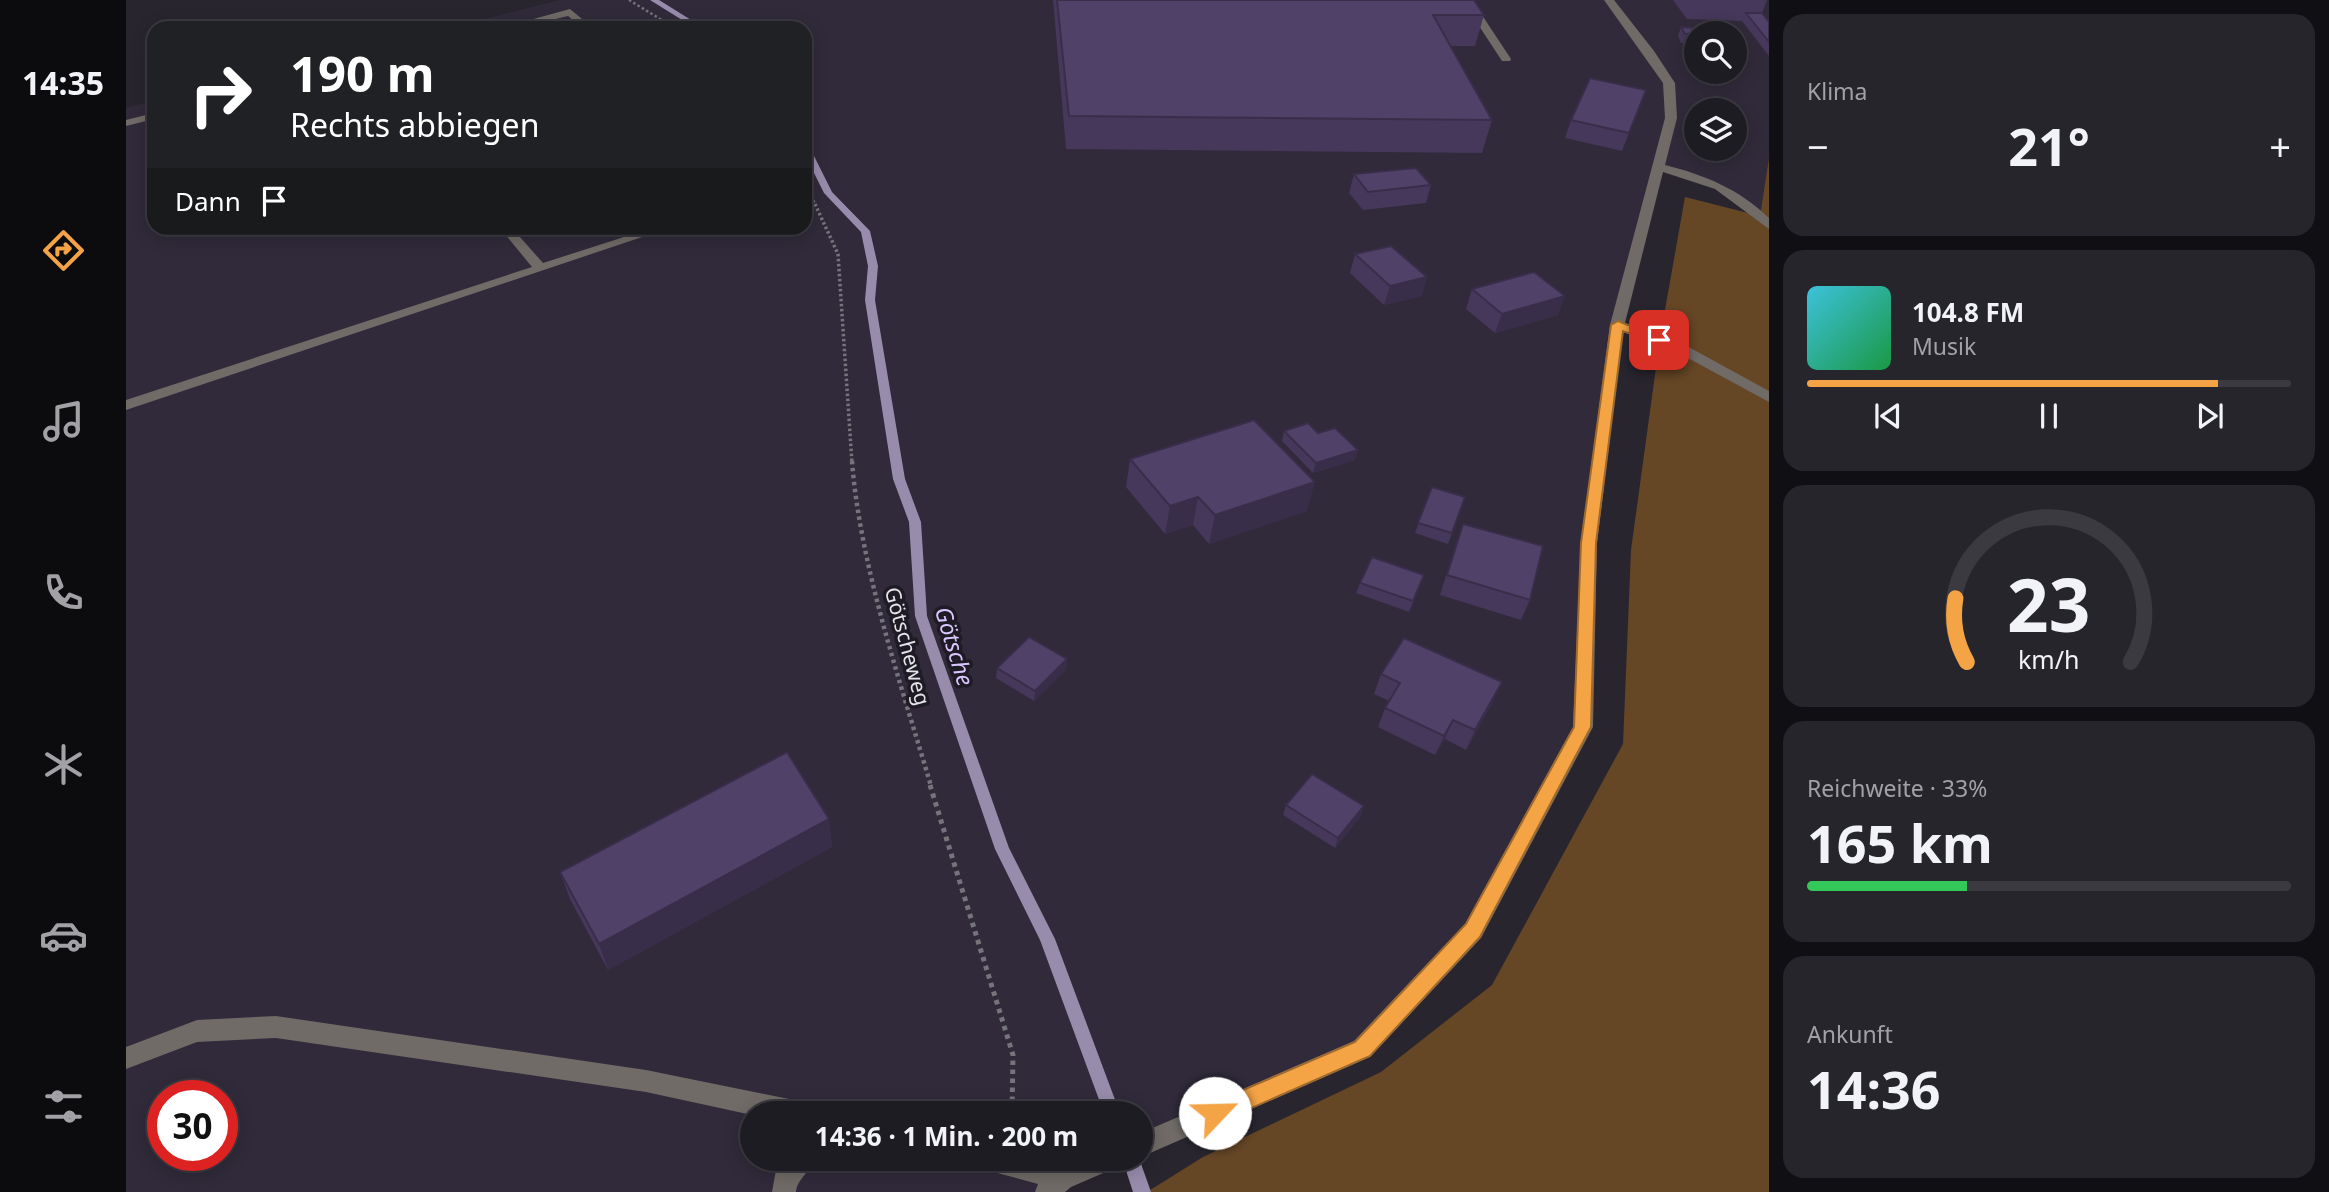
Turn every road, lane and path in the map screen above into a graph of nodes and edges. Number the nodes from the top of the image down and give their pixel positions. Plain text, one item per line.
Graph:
1 (629, 0) edge
2 (1467, 0) edge
3 (1609, 0) edge
4 (534, 21) edge
5 (580, 21) edge
6 (664, 21) edge
7 (1506, 59) dead end
8 (147, 118) edge
9 (126, 123) edge
10 (1659, 167) junction
11 (812, 197) edge
12 (1769, 225) edge
13 (512, 235) edge
14 (641, 235) edge
15 (540, 268) junction
16 (1618, 325) junction
17 (1769, 397) edge
18 (126, 405) edge
19 (126, 1058) edge
20 (740, 1101) edge
21 (1012, 1101) edge
22 (1153, 1140) edge
23 (792, 1171) edge
24 (1019, 1171) edge
25 (1082, 1171) edge
26 (1055, 1185) edge
27 (784, 1192) edge

1 - 6 path
2 - 7 street
3 - 10 street
4 - 5 street
8 - 9 street
10 - 12 street
10 - 16 street
11 - 21 path, Götscheweg
13 - 15 street
14 - 15 street
15 - 18 street
16 - 17 street
16 - 22 street
19 - 20 street
23 - 27 street
24 - 26 street
25 - 26 street

